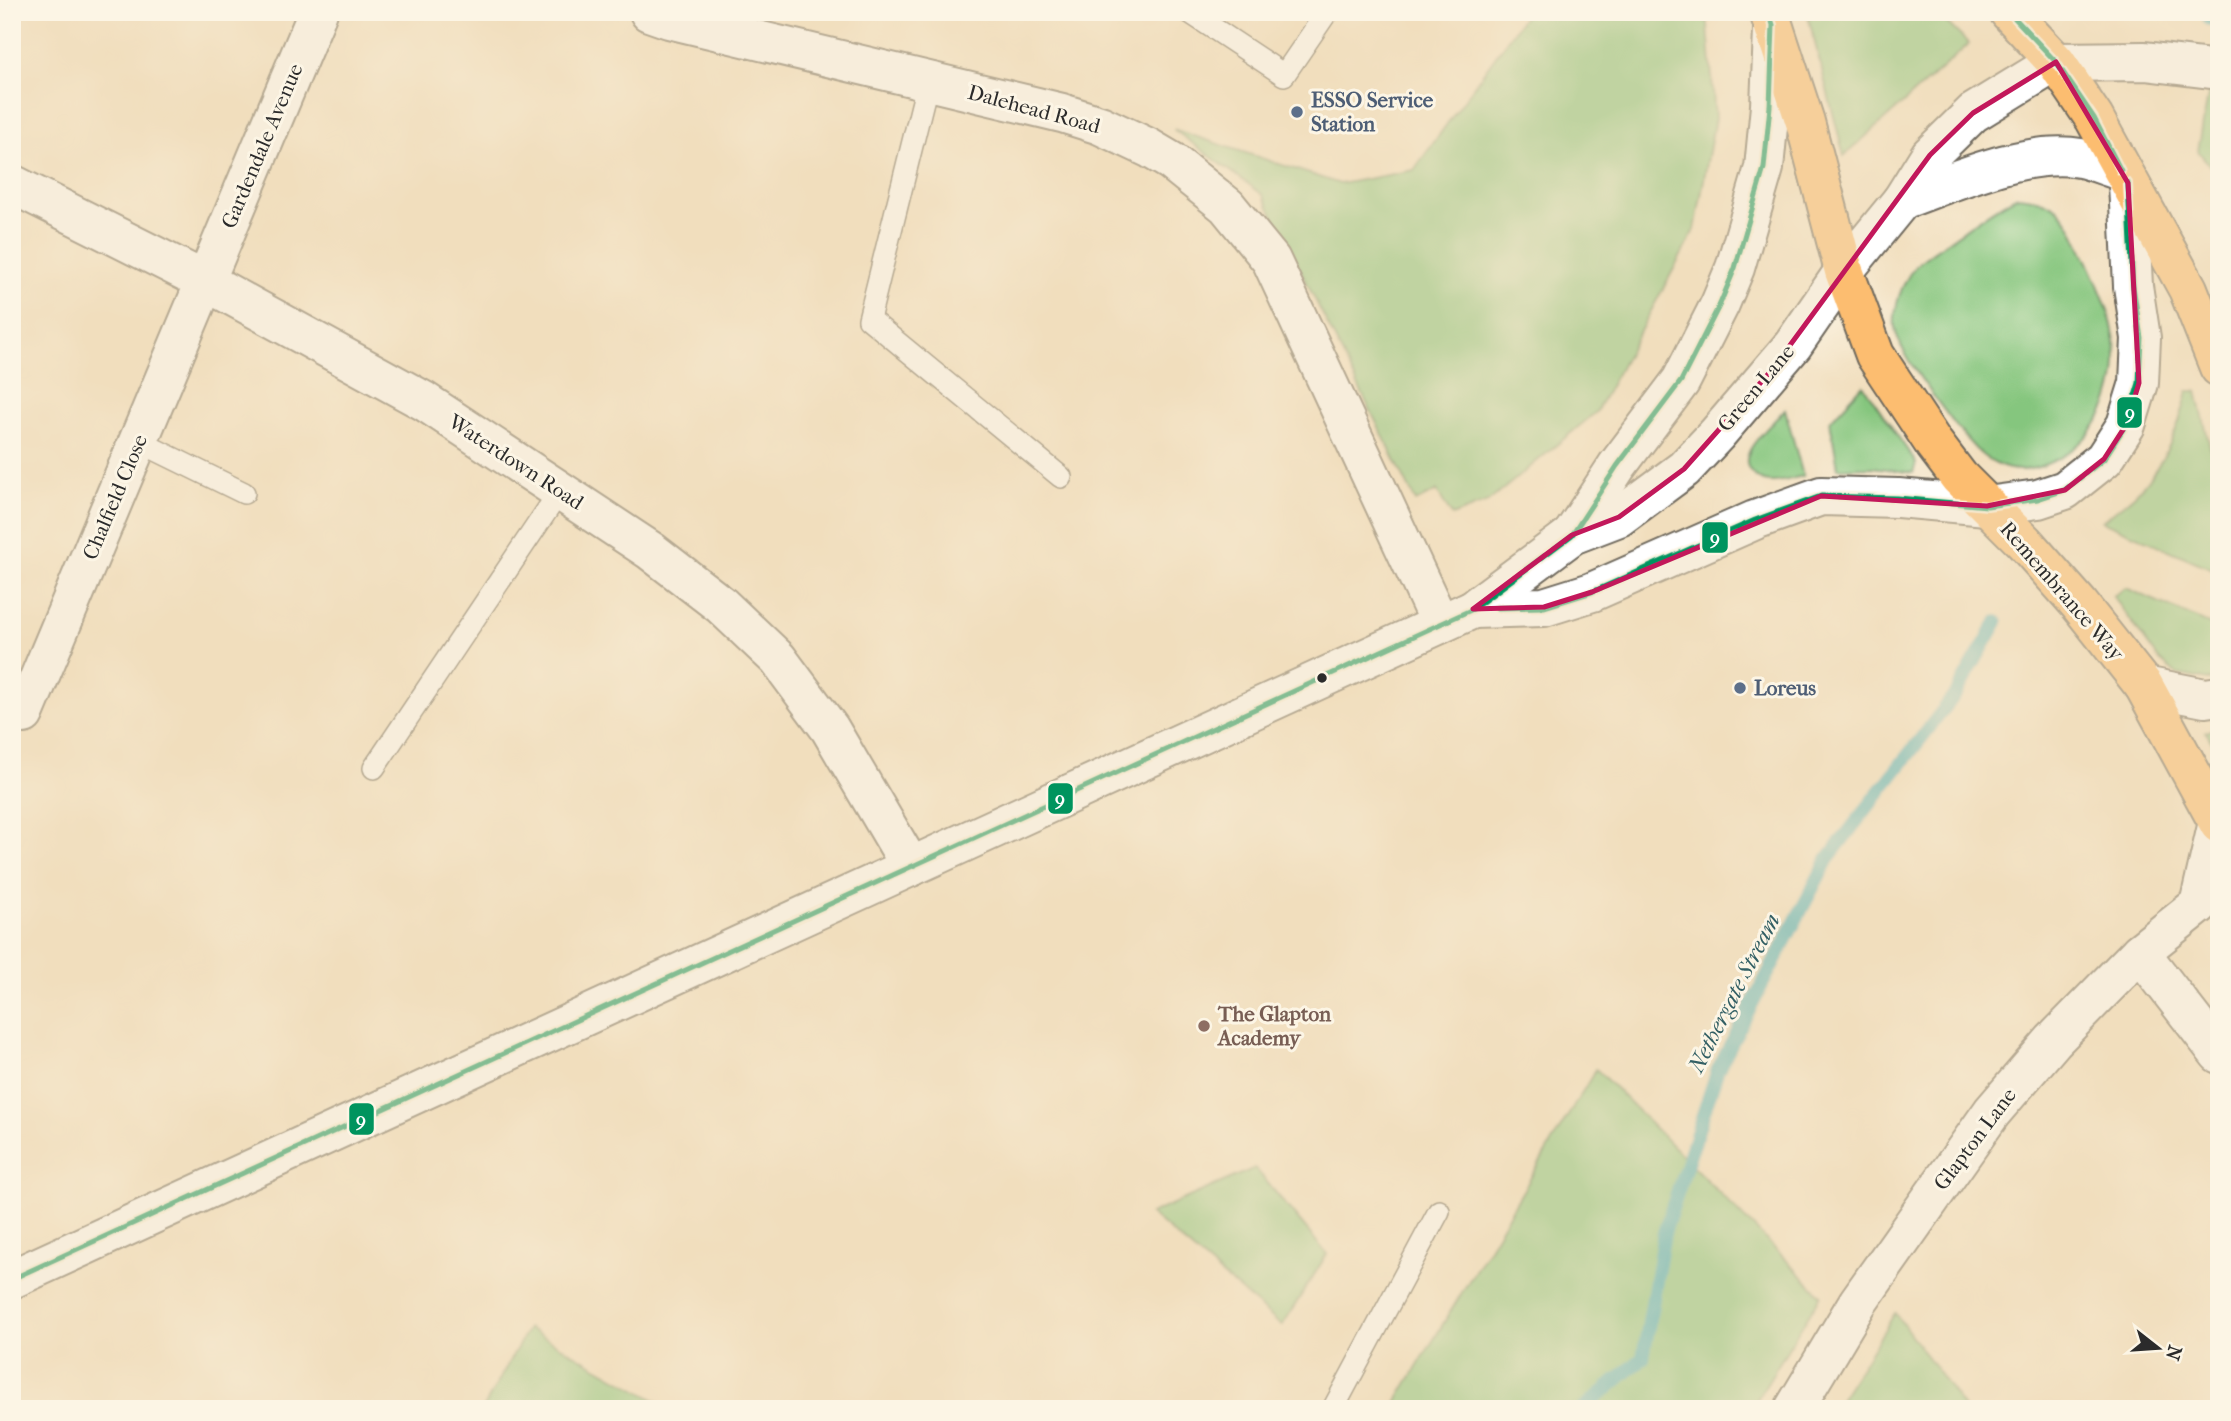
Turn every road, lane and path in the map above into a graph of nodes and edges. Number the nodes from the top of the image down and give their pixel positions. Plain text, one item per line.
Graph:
1 (317, 12) edge
2 (649, 12) edge
3 (1189, 12) edge
4 (1327, 12) edge
5 (2009, 12) edge
6 (1771, 18) edge
7 (2056, 62) junction
8 (2219, 70) edge
9 (928, 81) junction
10 (2125, 177) junction
11 (12, 184) edge
12 (1902, 200) junction
13 (1844, 271) junction
14 (205, 281) junction
15 (2219, 367) edge
16 (138, 441) junction
17 (1061, 477) dead end
18 (560, 492) junction
19 (244, 493) dead end
20 (1987, 506) junction
21 (1573, 535) junction
22 (1457, 617) junction
23 (2144, 686) junction
24 (2219, 696) edge
25 (24, 714) dead end
26 (374, 768) dead end
27 (2218, 823) edge
28 (911, 867) junction
29 (2209, 907) edge
30 (2140, 952) junction
31 (2219, 1054) edge
32 (1439, 1212) dead end
33 (12, 1279) edge
34 (1333, 1409) edge
35 (1794, 1409) edge

1 - 14 street, Gardendale Avenue
2 - 9 street, Dalehead Road
3 - 4 lane
5 - 7 highway
6 - 13 highway, Remembrance Way
6 - 21 street, Green Lane
7 - 8 street
7 - 10 highway
7 - 12 street, Green Lane
9 - 17 lane
9 - 22 street, Dalehead Road
10 - 12 street
10 - 15 highway
10 - 20 street, Green Lane
11 - 14 street, Waterdown Road
12 - 13 street, Green Lane
13 - 20 highway, Remembrance Way
13 - 21 street, Green Lane
14 - 16 street, Chalfield Close
14 - 18 street, Waterdown Road
16 - 19 lane
16 - 25 street, Chalfield Close
18 - 26 lane
18 - 28 street, Waterdown Road
20 - 22 street, Green Lane
20 - 23 highway, Remembrance Way
21 - 22 street, Green Lane
22 - 28 street, Green Lane
23 - 24 street
23 - 27 highway, Remembrance Way
27 - 29 street, Glapton Lane
28 - 33 street, Green Lane
29 - 30 street, Glapton Lane
30 - 31 street
30 - 35 street, Glapton Lane
32 - 34 lane

